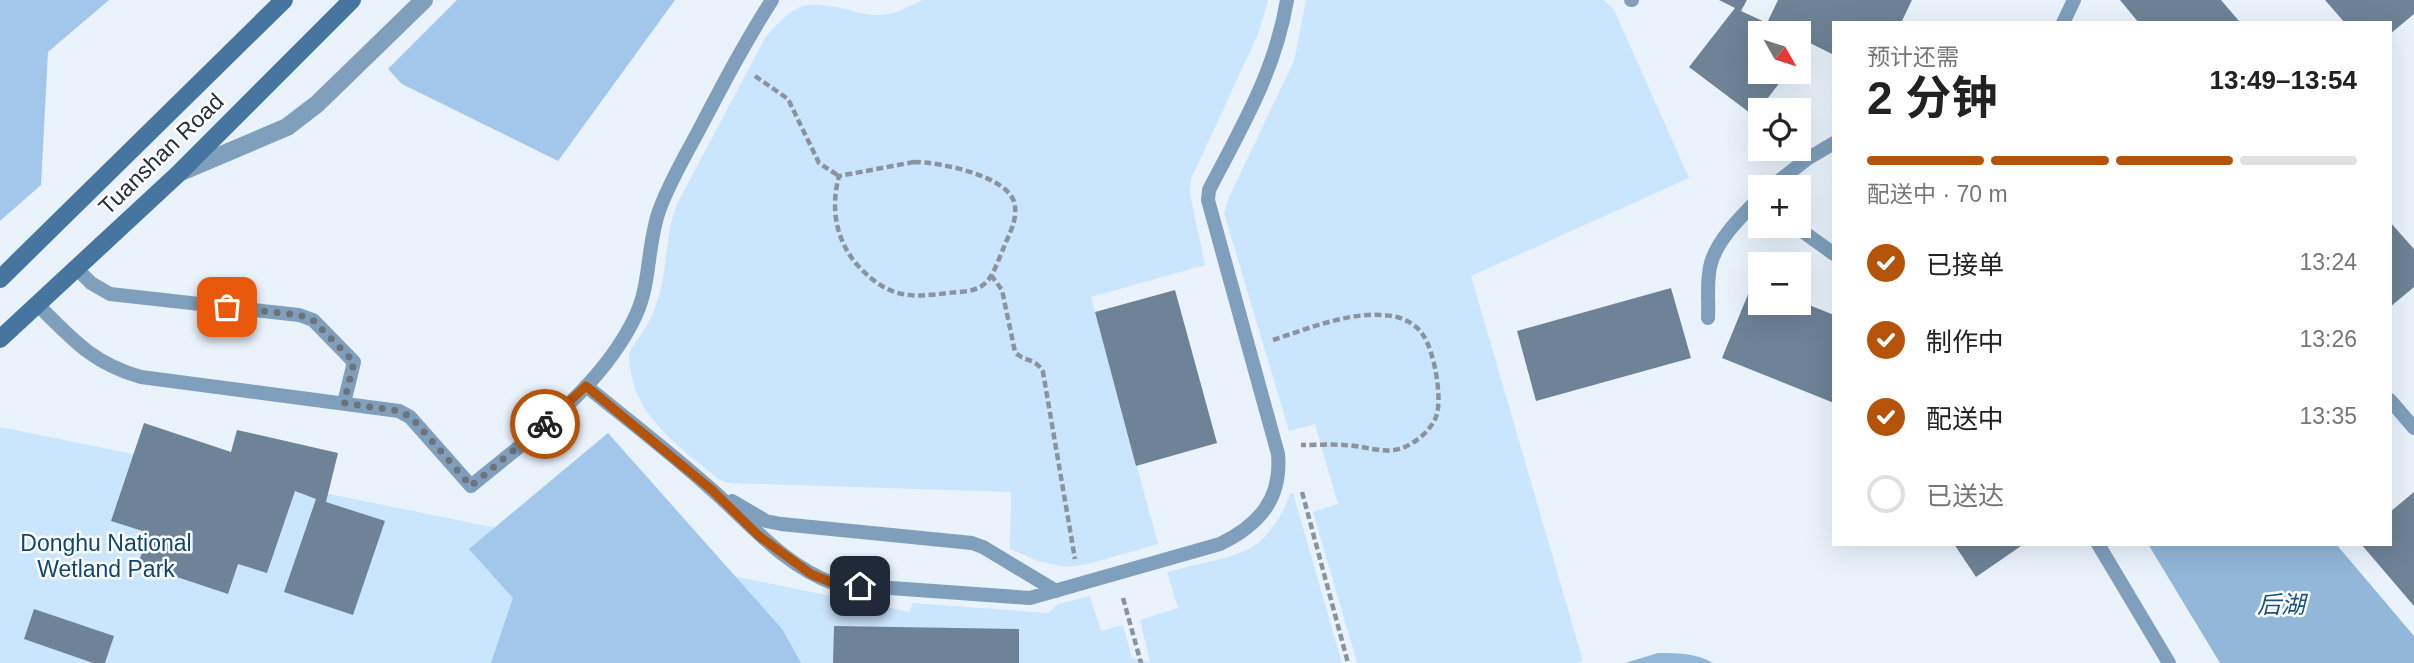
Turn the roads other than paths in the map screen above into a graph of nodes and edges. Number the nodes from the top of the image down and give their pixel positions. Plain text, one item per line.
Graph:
1 (284, 0) edge
2 (352, 0) edge
3 (424, 0) edge
4 (772, 0) edge
5 (1287, 0) edge
6 (2074, 0) edge
7 (2068, 20) edge
8 (1832, 145) edge
9 (178, 174) junction
10 (1786, 175) edge
11 (1748, 212) edge
12 (1811, 237) edge
13 (1832, 253) edge
14 (76, 268) junction
15 (0, 279) edge
16 (37, 304) junction
17 (1708, 318) dead end
18 (0, 339) edge
19 (586, 386) junction
20 (2392, 402) edge
21 (344, 403) junction
22 (2414, 428) edge
23 (712, 490) junction
24 (2099, 546) edge
25 (1056, 591) junction
26 (2169, 663) edge

1 - 15 main road, Tuanshan Road
2 - 9 main road, Tuanshan Road
3 - 9 street
4 - 19 lane
5 - 25 lane
6 - 7 lane
8 - 10 lane
9 - 14 main road, Tuanshan Road
11 - 17 lane
12 - 13 lane
14 - 16 main road, Tuanshan Road
14 - 21 lane
16 - 18 main road, Tuanshan Road
16 - 21 lane
19 - 21 lane
19 - 23 lane
20 - 22 lane
23 - 25 lane
23 - 25 lane
24 - 26 lane

